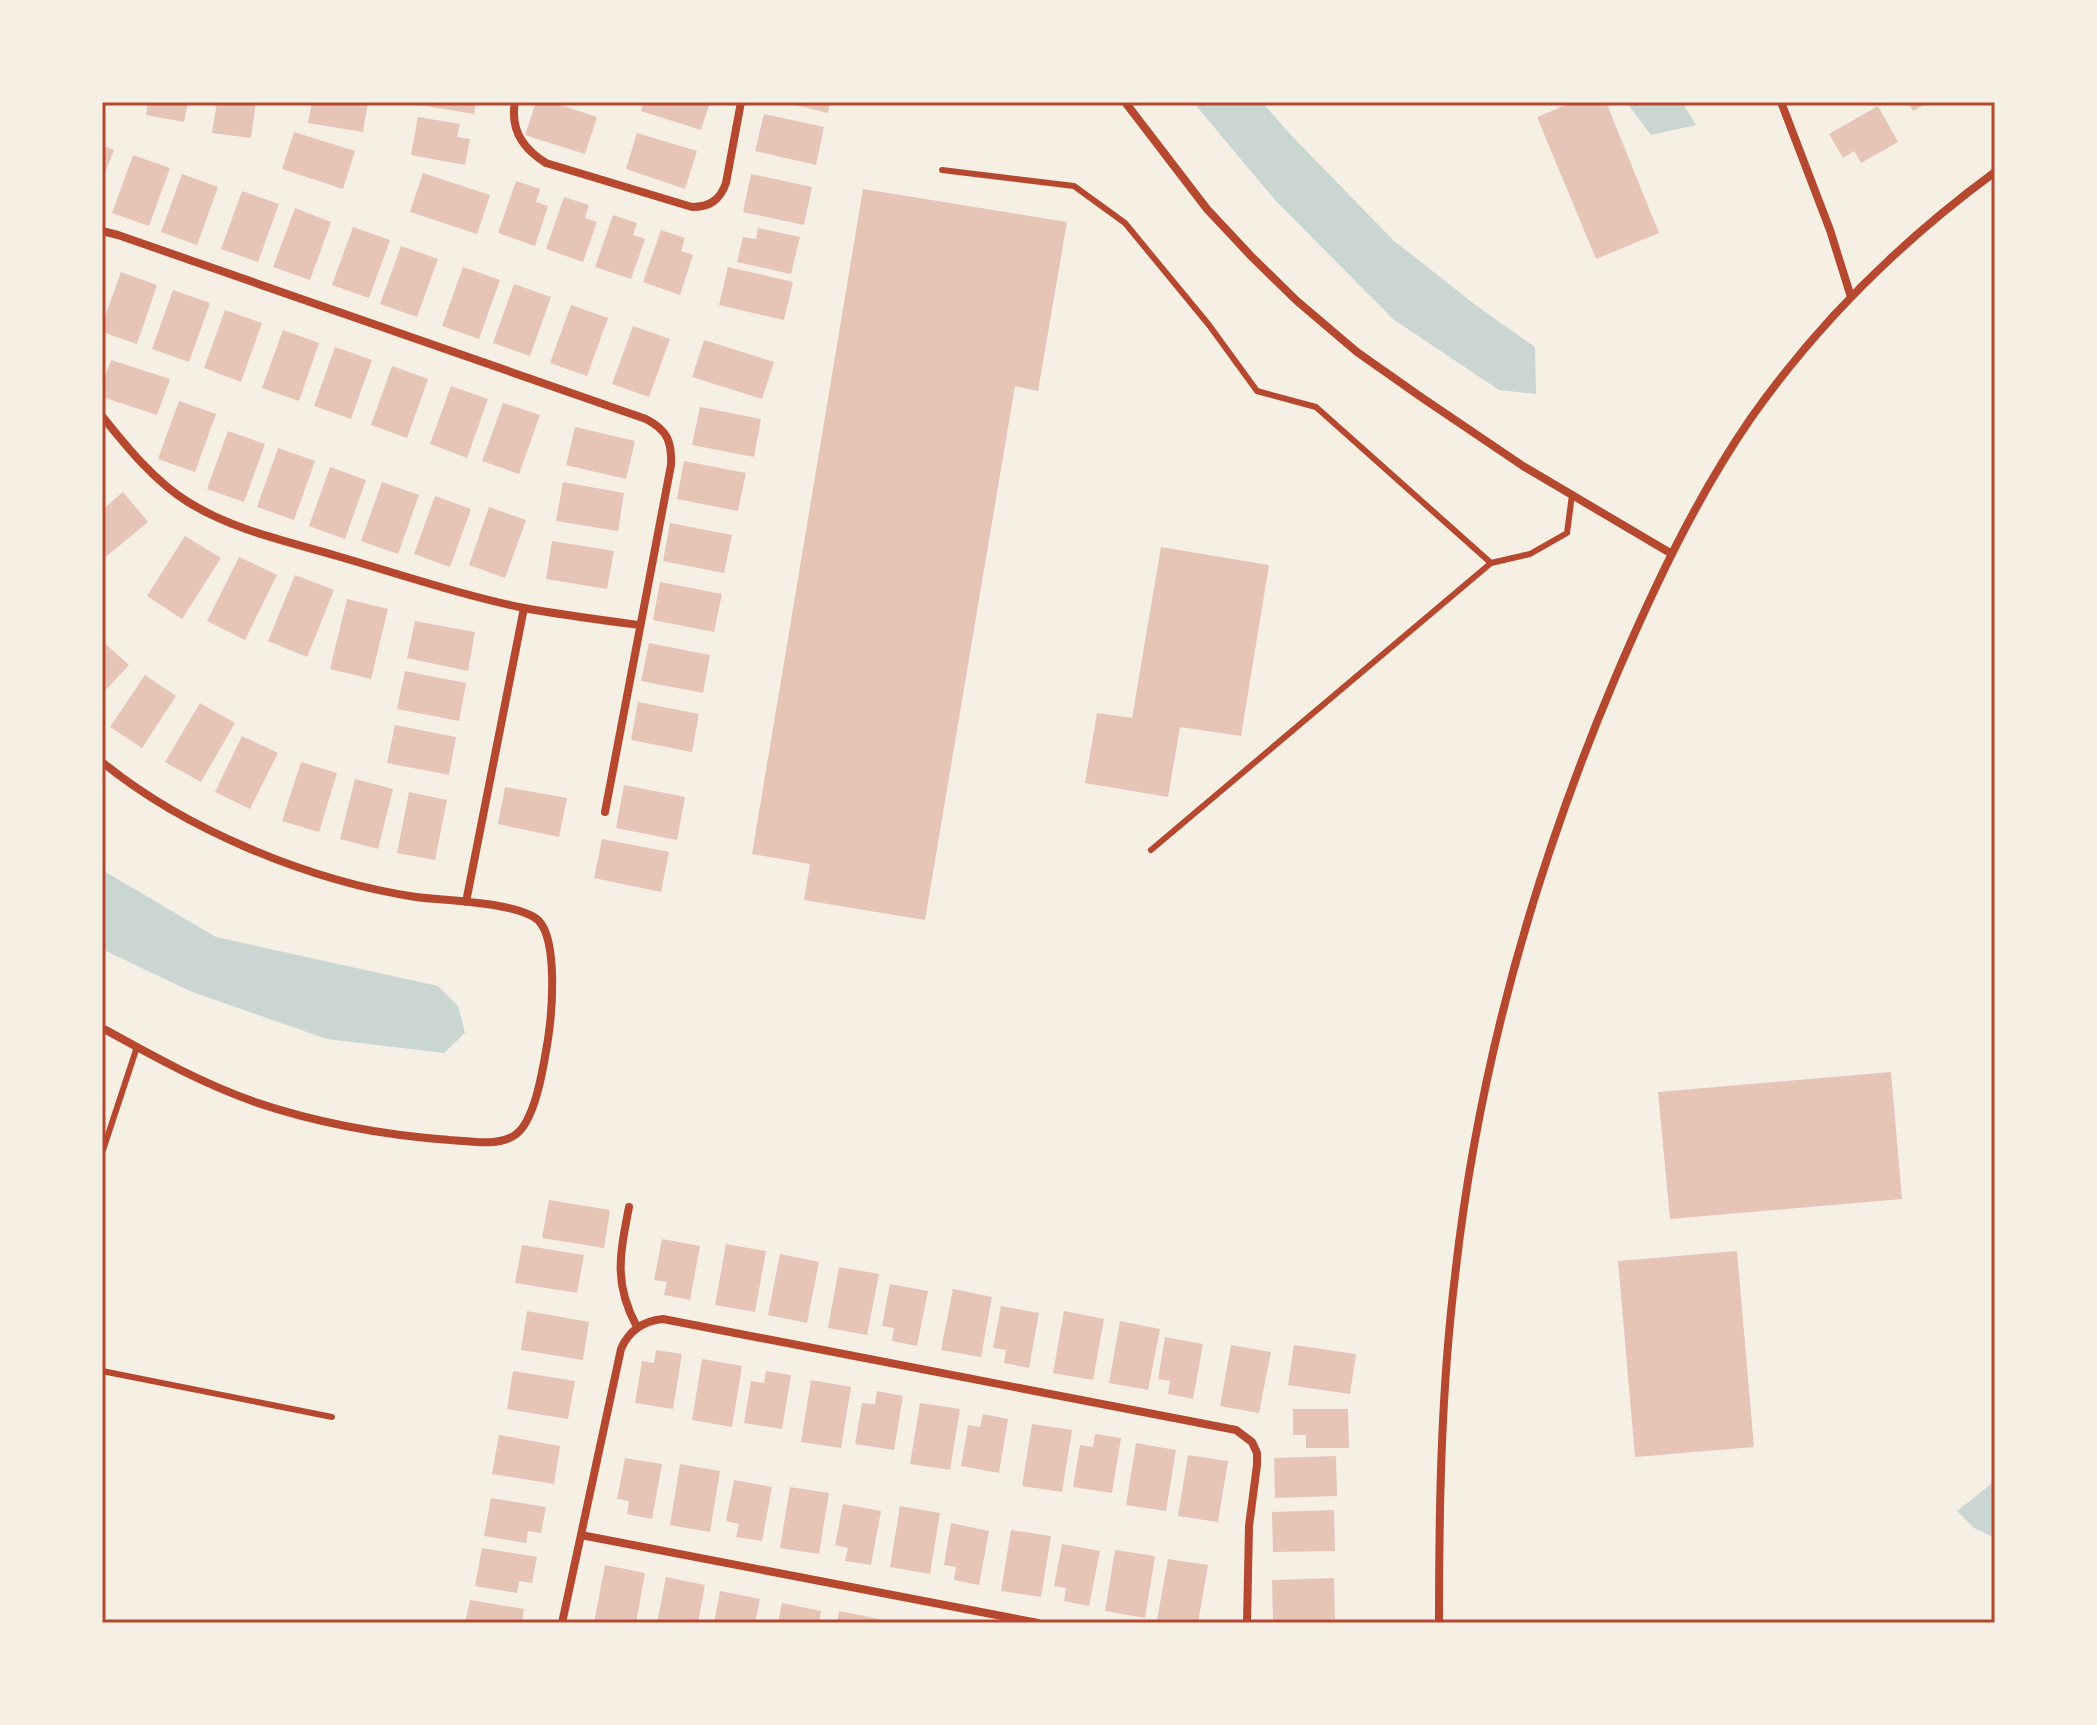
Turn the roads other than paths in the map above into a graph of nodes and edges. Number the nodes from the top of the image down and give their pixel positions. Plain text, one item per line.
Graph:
1 (515, 102) edge
2 (741, 102) edge
3 (1125, 102) edge
4 (1781, 102) edge
5 (942, 170) dead end
6 (1995, 172) edge
7 (102, 231) edge
8 (1851, 297) junction
9 (102, 416) edge
10 (1572, 495) junction
11 (1672, 554) junction
12 (1491, 563) junction
13 (524, 608) junction
14 (639, 625) junction
15 (102, 762) edge
16 (605, 812) dead end
17 (1151, 850) dead end
18 (466, 902) junction
19 (102, 1028) edge
20 (137, 1047) junction
21 (102, 1153) edge
22 (629, 1207) dead end
23 (637, 1327) junction
24 (102, 1371) edge
25 (332, 1417) dead end
26 (581, 1535) junction
27 (562, 1623) edge
28 (1038, 1623) edge
29 (1247, 1623) edge
30 (1439, 1623) edge

1 - 2 street
3 - 10 street
4 - 8 street
5 - 12 lane
6 - 8 street
7 - 14 street
8 - 11 street
9 - 13 street
10 - 11 street
10 - 12 lane
11 - 30 street
12 - 17 lane
13 - 14 street
13 - 18 street
14 - 16 street
15 - 18 street
18 - 20 street
19 - 20 street
20 - 21 lane
22 - 23 street
23 - 26 street
23 - 29 street
24 - 25 lane
26 - 27 street
26 - 28 street

